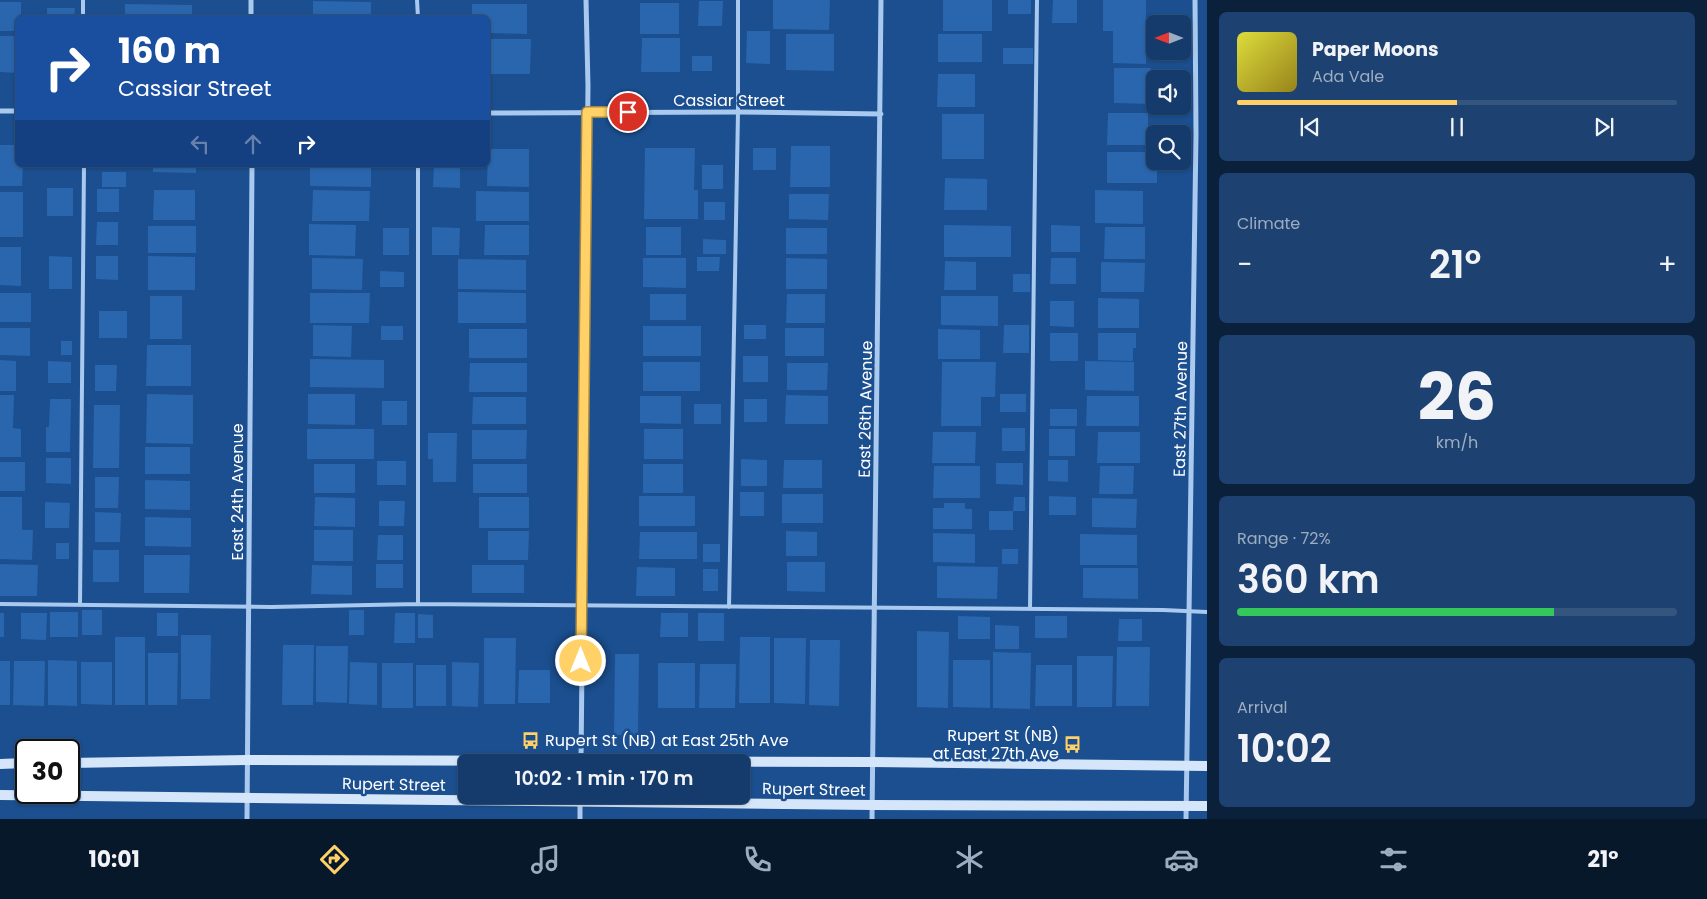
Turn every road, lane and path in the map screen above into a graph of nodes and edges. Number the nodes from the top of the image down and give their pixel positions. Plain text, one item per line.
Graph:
1 (83, 0) edge
2 (251, 0) edge
3 (417, 0) edge
4 (586, 0) edge
5 (738, 0) edge
6 (881, 0) edge
7 (1037, 0) edge
8 (1195, 0) edge
9 (83, 15) edge
10 (251, 15) edge
11 (418, 15) edge
12 (0, 111) edge
13 (15, 111) edge
14 (587, 112) junction
15 (738, 112) junction
16 (490, 113) edge
17 (881, 114) junction
18 (84, 167) edge
19 (252, 167) edge
20 (418, 167) edge
21 (0, 604) edge
22 (418, 604) junction
23 (80, 605) junction
24 (581, 606) junction
25 (248, 607) junction
26 (729, 607) junction
27 (875, 608) junction
28 (1030, 609) junction
29 (1190, 611) junction
30 (1207, 612) edge
31 (581, 754) edge
32 (247, 760) junction
33 (458, 761) edge
34 (80, 762) edge
35 (750, 762) edge
36 (872, 762) junction
37 (15, 763) edge
38 (0, 764) edge
39 (1186, 765) junction
40 (1207, 766) edge
41 (0, 795) edge
42 (247, 797) junction
43 (458, 800) edge
44 (580, 804) edge
45 (750, 804) edge
46 (872, 805) junction
47 (1186, 806) junction
48 (1207, 806) edge
49 (247, 819) edge
50 (580, 819) edge
51 (872, 819) edge
52 (1186, 819) edge

1 - 9 lane
2 - 10 street
3 - 11 lane
4 - 14 street
5 - 15 lane
6 - 17 street, East 26th Avenue
7 - 28 lane
8 - 29 street, East 27th Avenue
12 - 13 street
14 - 15 street, Cassiar Street
14 - 16 street, Cassiar Street
14 - 24 street
15 - 17 street, Cassiar Street
15 - 26 lane
17 - 27 street, East 26th Avenue
18 - 23 lane
19 - 25 street, East 24th Avenue
20 - 22 lane
21 - 23 lane
22 - 24 lane
22 - 25 lane
23 - 25 lane
24 - 26 lane
24 - 31 street
25 - 32 street, East 24th Avenue
26 - 27 lane
27 - 28 lane
27 - 36 street, East 26th Avenue
28 - 29 lane
29 - 30 lane
29 - 39 street, East 27th Avenue
32 - 33 street, Rupert Street
32 - 34 street, Rupert Street
32 - 42 street, East 24th Avenue
35 - 36 street, Rupert Street
36 - 39 street, Rupert Street
36 - 46 street, East 26th Avenue
37 - 38 street
39 - 40 street, Rupert Street
39 - 47 street, East 27th Avenue
41 - 42 street, Rupert Street
42 - 43 street, Rupert Street
42 - 49 street, East 24th Avenue
44 - 50 street
45 - 46 street, Rupert Street
46 - 47 street, Rupert Street
46 - 51 street, East 26th Avenue
47 - 48 street, Rupert Street
47 - 52 street, East 27th Avenue

